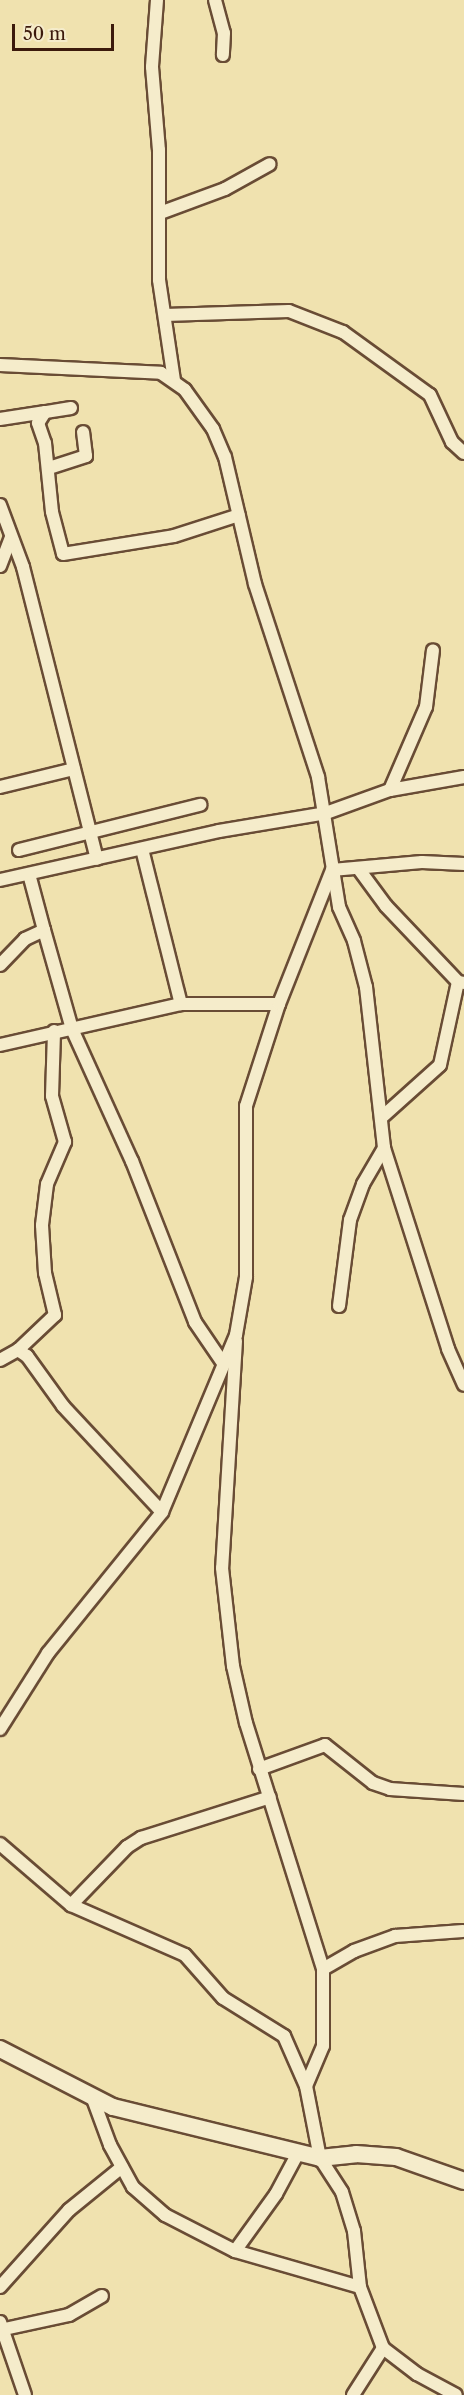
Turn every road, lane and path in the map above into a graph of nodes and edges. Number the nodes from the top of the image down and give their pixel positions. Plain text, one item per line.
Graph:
1 (157, 0) edge
2 (215, 0) edge
3 (223, 55) dead end
4 (270, 164) dead end
5 (160, 213) junction
6 (165, 315) junction
7 (0, 365) edge
8 (174, 380) junction
9 (71, 408) dead end
10 (45, 412) junction
11 (0, 420) edge
12 (83, 432) dead end
13 (464, 453) edge
14 (49, 468) junction
15 (0, 505) edge
16 (239, 516) junction
17 (11, 538) junction
18 (0, 566) edge
19 (433, 650) dead end
20 (74, 769) junction
21 (464, 777) edge
22 (0, 787) edge
23 (390, 790) junction
24 (200, 805) dead end
25 (326, 813) junction
26 (91, 834) junction
27 (142, 849) junction
28 (19, 850) dead end
29 (97, 859) junction
30 (464, 864) edge
31 (358, 868) junction
32 (332, 870) junction
33 (29, 874) junction
34 (0, 880) edge
35 (44, 930) junction
36 (0, 965) edge
37 (461, 982) edge
38 (182, 1004) junction
39 (279, 1004) junction
40 (72, 1029) junction
41 (54, 1031) junction
42 (0, 1046) edge
43 (381, 1118) junction
44 (384, 1148) junction
45 (339, 1306) dead end
46 (236, 1335) junction
47 (18, 1350) junction
48 (0, 1360) edge
49 (223, 1363) junction
50 (464, 1385) edge
51 (162, 1512) junction
52 (4, 1716) edge
53 (0, 1729) edge
54 (259, 1769) junction
55 (464, 1794) edge
56 (270, 1797) junction
57 (0, 1844) edge
58 (71, 1905) junction
59 (463, 1931) edge
60 (322, 1969) junction
61 (0, 2049) edge
62 (306, 2086) junction
63 (93, 2099) junction
64 (298, 2153) junction
65 (320, 2158) junction
66 (122, 2167) junction
67 (464, 2181) edge
68 (235, 2252) junction
69 (0, 2287) edge
70 (360, 2287) junction
71 (102, 2296) dead end
72 (1, 2327) edge
73 (383, 2348) junction
74 (25, 2395) edge
75 (353, 2395) edge
76 (456, 2395) edge

1 - 5 street
2 - 3 street
4 - 5 street
5 - 6 street
6 - 8 street
6 - 13 street
7 - 8 street
8 - 16 street
9 - 10 street
10 - 11 street
10 - 14 street
12 - 14 street
14 - 16 street
15 - 17 street
16 - 25 street
17 - 18 street
17 - 20 street
19 - 23 street
20 - 22 street
20 - 26 street
21 - 23 street
23 - 25 street
24 - 26 street
25 - 27 street
25 - 32 street
26 - 28 street
26 - 29 street
27 - 29 street
27 - 38 street
29 - 33 street
30 - 31 street
31 - 32 street
31 - 37 street
32 - 39 street
32 - 43 street
33 - 34 street
33 - 35 street
35 - 36 street
35 - 40 street
37 - 43 street
38 - 39 street
38 - 40 street
39 - 46 street
40 - 41 street
40 - 49 street
41 - 42 street
41 - 47 street
43 - 44 street
44 - 45 street
44 - 50 street
46 - 49 street
46 - 54 street
47 - 48 street
47 - 51 street
49 - 51 street
51 - 52 street
52 - 53 street
54 - 55 street
54 - 56 street
56 - 58 street
56 - 60 street
57 - 58 street
58 - 62 street
59 - 60 street
60 - 62 street
61 - 63 street
62 - 65 street
63 - 64 street
63 - 66 street
64 - 65 street
64 - 68 street
65 - 67 street
65 - 70 street
66 - 68 street
66 - 69 street
68 - 70 street
70 - 73 street
71 - 72 street
72 - 74 street
73 - 75 street
73 - 76 street

